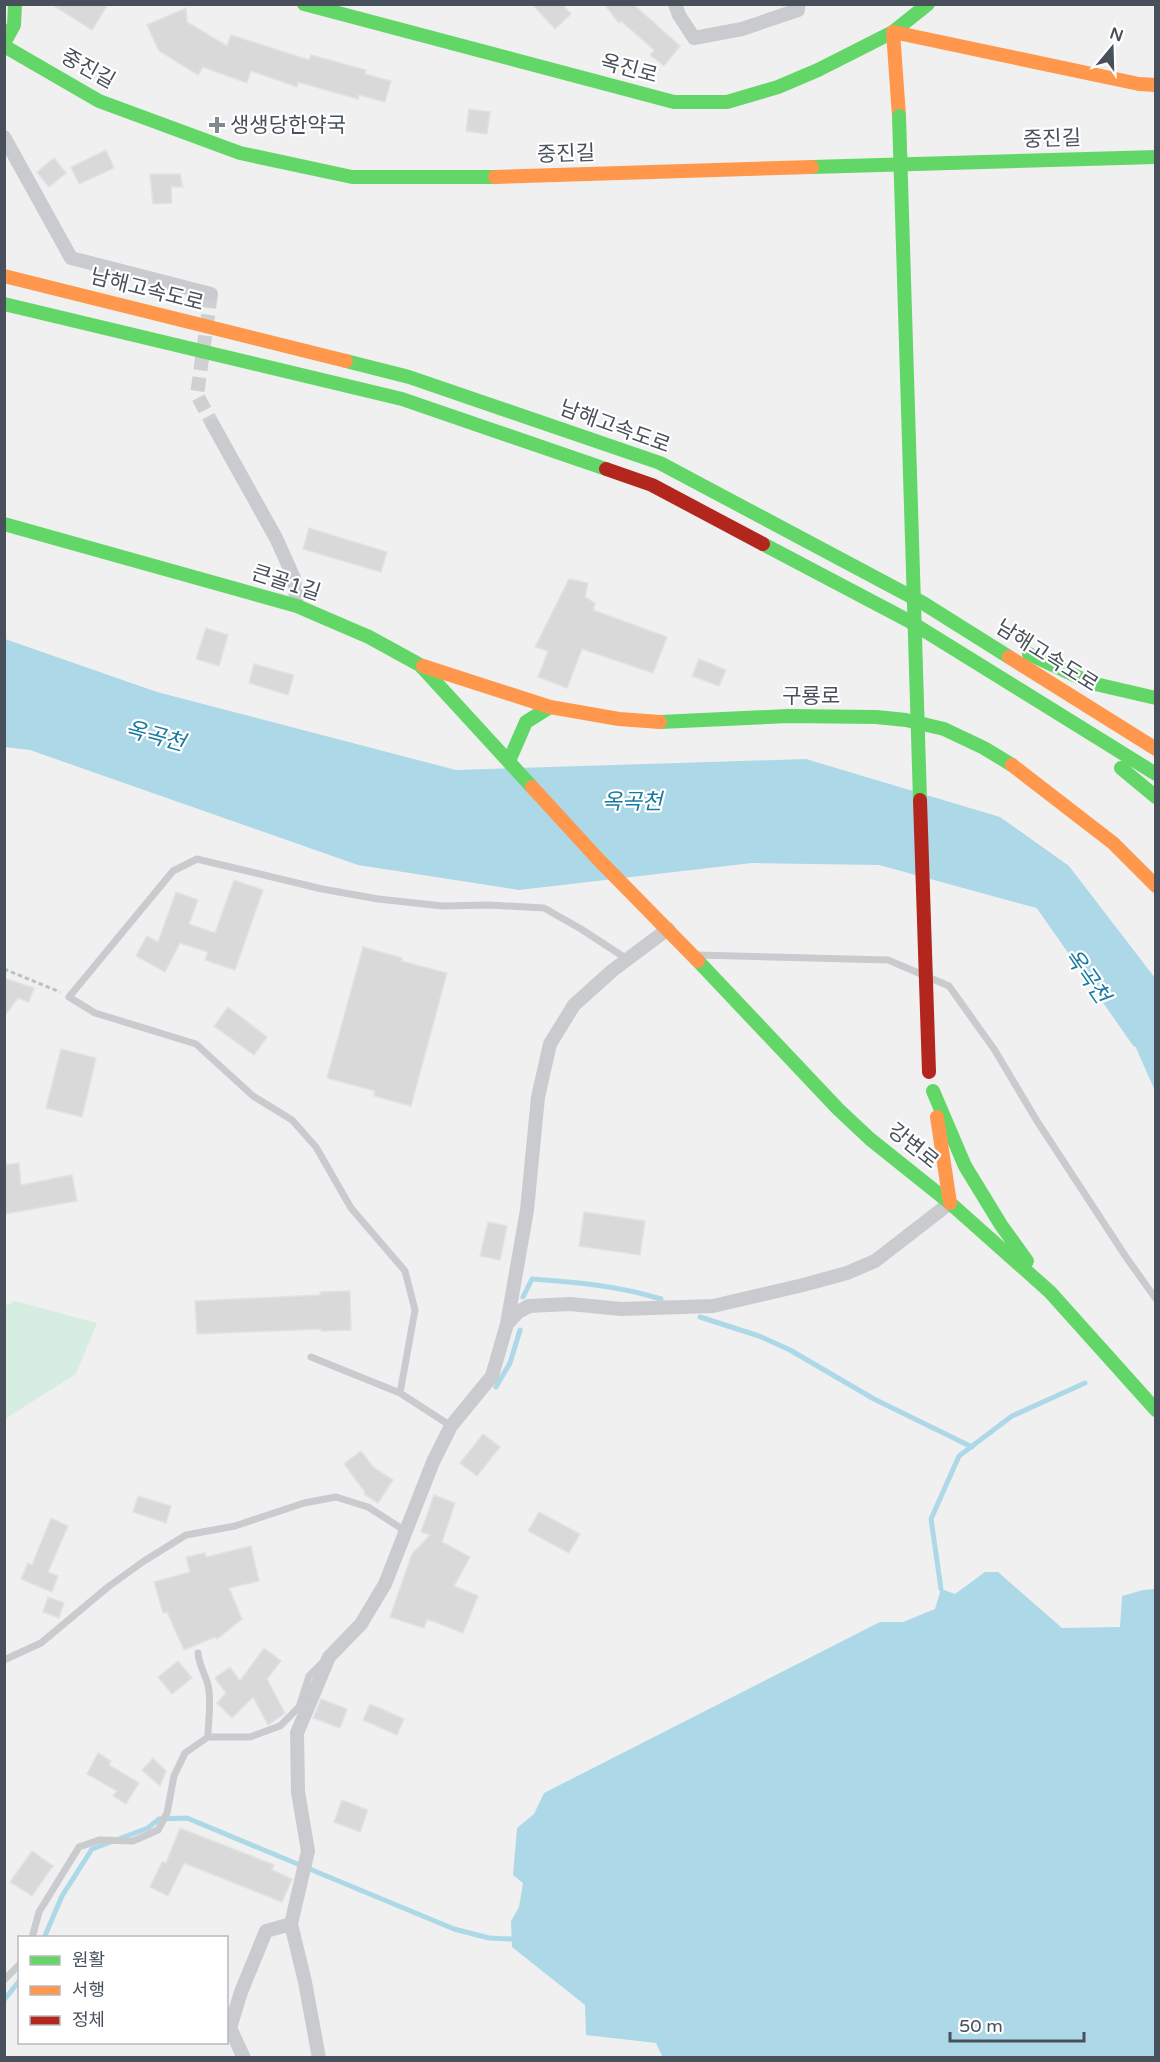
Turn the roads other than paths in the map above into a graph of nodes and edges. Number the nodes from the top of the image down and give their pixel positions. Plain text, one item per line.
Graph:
1 (15, 4) edge
2 (303, 4) edge
3 (675, 4) edge
4 (798, 4) edge
5 (928, 4) edge
6 (893, 32) junction
7 (4, 44) edge
8 (1155, 85) edge
9 (4, 137) edge
10 (1155, 157) edge
11 (4, 276) edge
12 (211, 294) dead end
13 (4, 304) edge
14 (213, 425) tunnel mouth
15 (4, 524) edge
16 (923, 603) junction
17 (297, 606) junction
18 (420, 665) junction
19 (1155, 698) edge
20 (550, 707) junction
21 (1060, 714) junction
22 (1155, 749) edge
23 (509, 761) junction
24 (1155, 774) edge
25 (1155, 797) edge
26 (1155, 886) edge
27 (648, 910) joint
28 (668, 929) junction
29 (692, 954) junction
30 (627, 959) junction
31 (933, 1091) junction
32 (950, 1203) junction
33 (1050, 1292) junction
34 (1155, 1299) edge
35 (507, 1324) junction
36 (311, 1357) dead end
37 (400, 1393) junction
38 (1155, 1410) edge
39 (451, 1426) junction
40 (407, 1532) junction
41 (198, 1653) dead end
42 (329, 1657) junction
43 (4, 1660) edge
44 (208, 1737) junction
45 (291, 1924) junction
46 (33, 1936) edge
47 (18, 1966) edge
48 (4, 1980) edge
49 (244, 2058) edge
50 (319, 2058) edge

1 - 7 main road, 중진길
2 - 6 main road, 옥진로
3 - 4 street
5 - 6 main road, 옥진로
6 - 8 main road
6 - 31 main road, bridge
7 - 10 main road, 중진길
9 - 12 street
11 - 16 main road, 남해고속도로
13 - 21 main road, 남해고속도로
14 - 17 street
15 - 17 main road, 큰골1길
16 - 19 main road
16 - 22 main road, 남해고속도로
17 - 18 main road, 큰골1길
18 - 20 main road, 구룡로
18 - 23 main road, 큰골1길
20 - 23 main road
20 - 26 main road, 구룡로
21 - 24 main road, 남해고속도로
21 - 25 main road
23 - 27 main road, 큰골1길
27 - 28 main road, 강변로
28 - 29 main road, 강변로
28 - 30 street
29 - 32 main road, 강변로
29 - 34 lane
30 - 35 street
30 - 37 lane
31 - 32 main road
31 - 33 main road
32 - 33 main road, 강변로
32 - 35 street
33 - 38 main road, 강변로
35 - 39 street
36 - 37 lane
37 - 39 lane
39 - 40 street
40 - 42 street
40 - 43 lane
41 - 44 lane
42 - 44 lane
42 - 45 street
44 - 46 lane
45 - 49 street
45 - 50 street
47 - 48 lane

